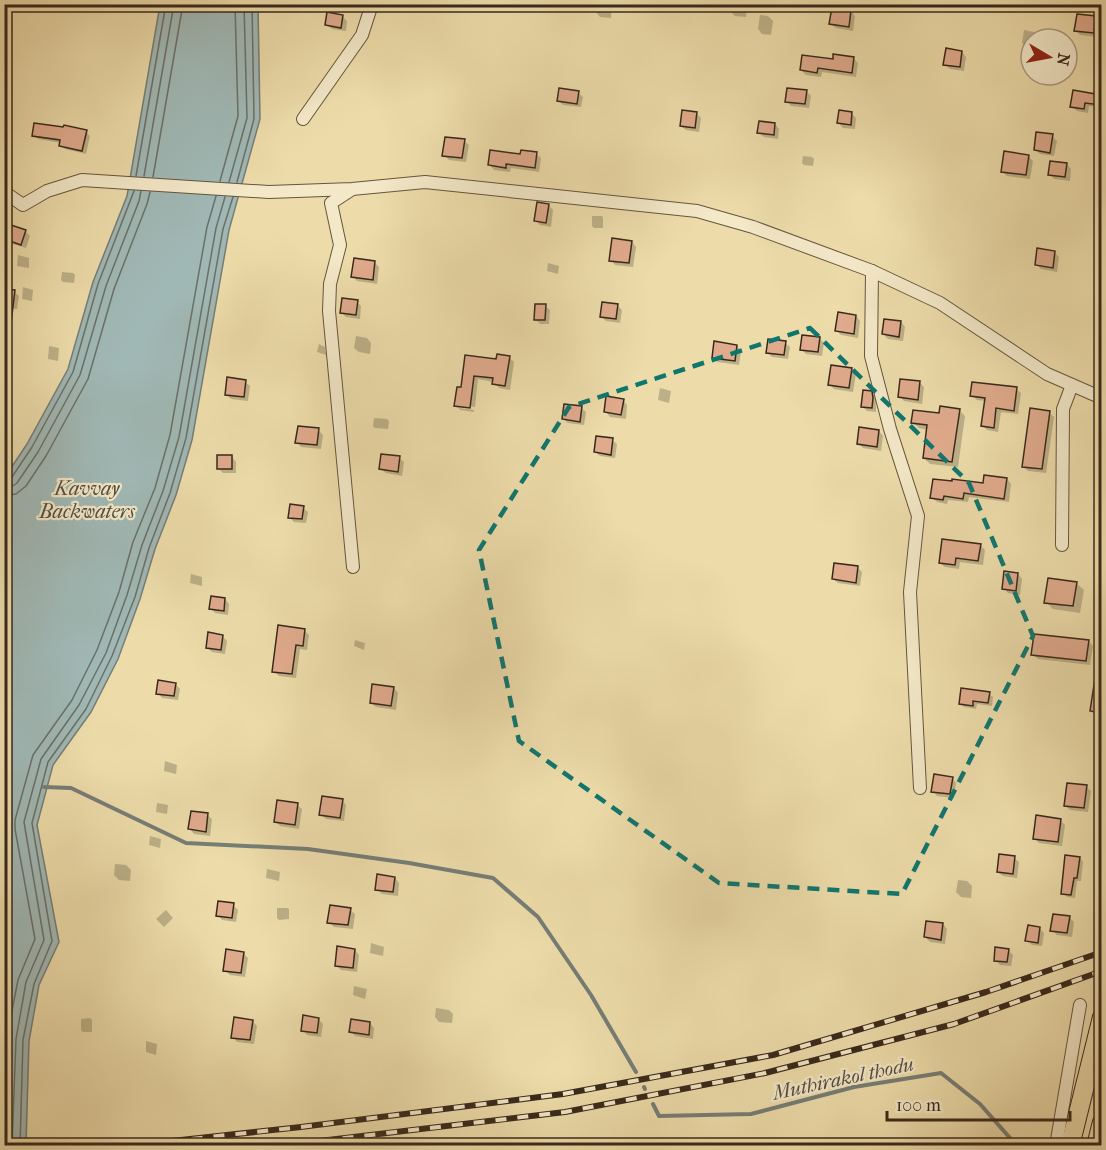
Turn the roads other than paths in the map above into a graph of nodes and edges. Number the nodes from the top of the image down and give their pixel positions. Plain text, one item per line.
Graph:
1 (372, 4) edge
2 (303, 119) dead end
3 (351, 189) junction
4 (4, 192) edge
5 (872, 271) junction
6 (1072, 385) junction
7 (1101, 398) edge
8 (1062, 546) dead end
9 (353, 567) dead end
10 (920, 788) dead end
11 (1080, 1005) dead end
12 (1101, 1017) edge
13 (1101, 1122) edge
14 (1056, 1146) edge
15 (1070, 1146) edge
16 (1096, 1146) edge

1 - 2 street
3 - 4 street
3 - 5 street
3 - 9 street
5 - 6 street
5 - 10 street
6 - 7 street
6 - 8 street
11 - 14 street
12 - 15 highway
13 - 16 highway

